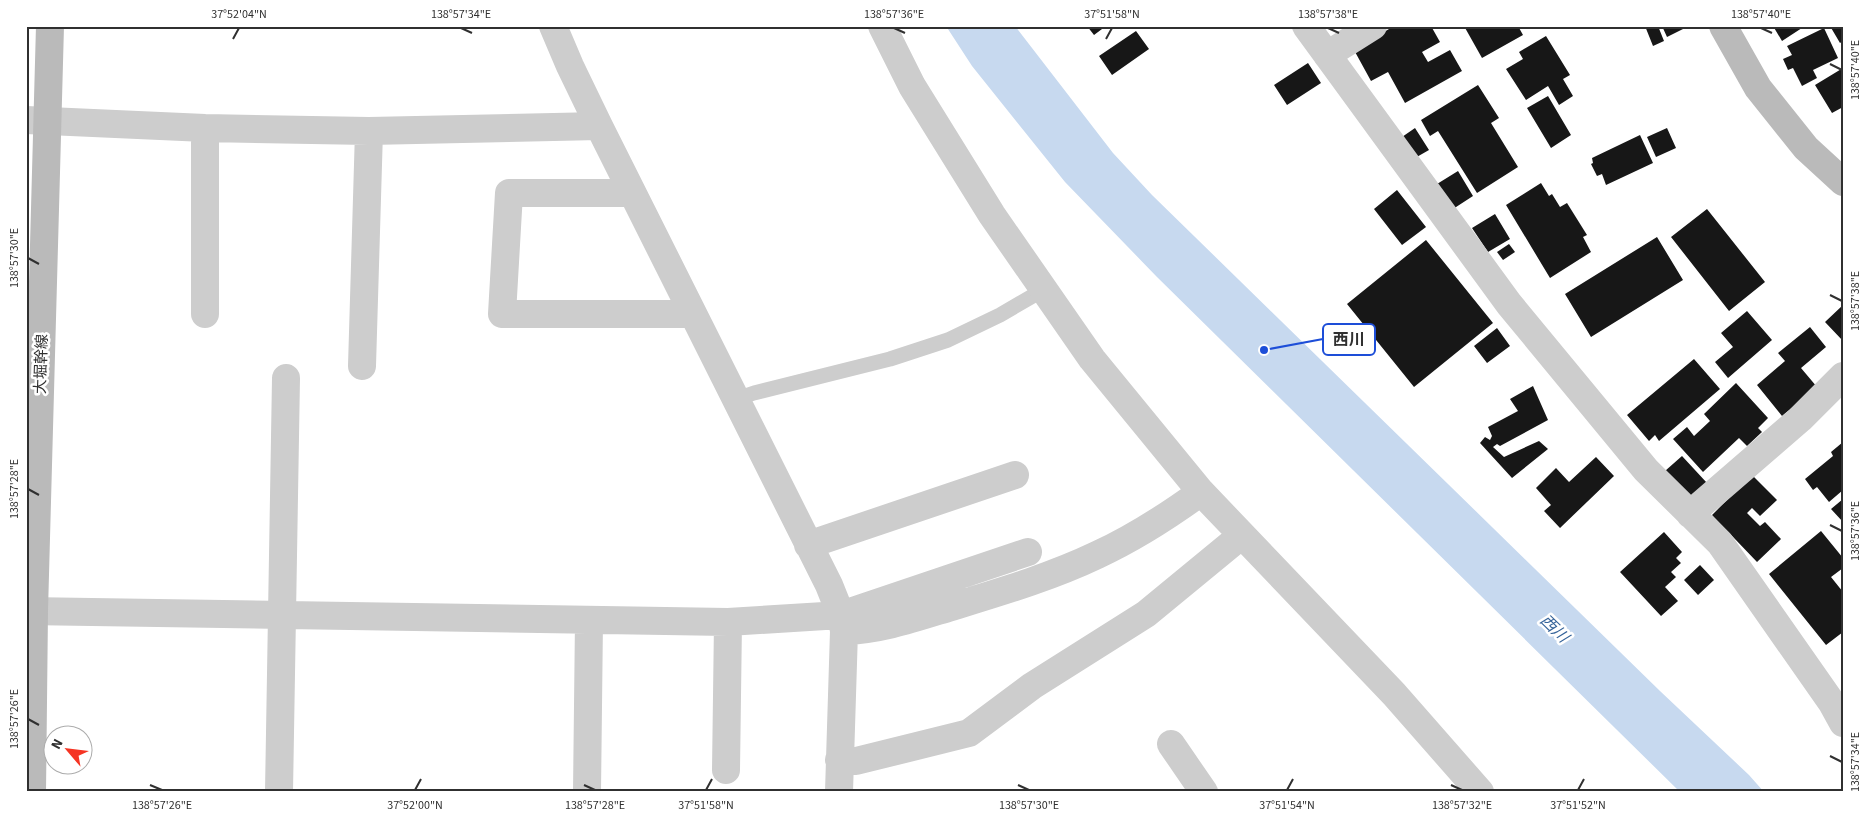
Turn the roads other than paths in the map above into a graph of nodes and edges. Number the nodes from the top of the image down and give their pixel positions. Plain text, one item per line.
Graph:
1 (50, 26) edge
2 (553, 26) edge
3 (882, 26) edge
4 (1306, 26) edge
5 (1373, 26) edge
6 (1724, 26) edge
7 (1327, 55) junction
8 (37, 121) edge
9 (599, 126) junction
10 (205, 128) junction
11 (369, 131) junction
12 (1843, 182) edge
13 (632, 193) junction
14 (1043, 290) junction
15 (205, 314) dead end
16 (692, 314) junction
17 (362, 366) dead end
18 (1843, 376) edge
19 (286, 378) dead end
20 (736, 399) junction
21 (1015, 475) dead end
22 (1201, 492) junction
23 (1690, 514) junction
24 (1242, 536) junction
25 (808, 545) junction
26 (1028, 552) dead end
27 (30, 611) edge
28 (283, 614) junction
29 (589, 620) junction
30 (728, 622) junction
31 (842, 623) junction
32 (1843, 723) edge
33 (1171, 744) dead end
34 (839, 760) junction
35 (726, 770) dead end
36 (32, 792) edge
37 (279, 792) edge
38 (587, 792) edge
39 (839, 792) edge
40 (1204, 792) edge
41 (1480, 792) edge

1 - 8 street, 大堀幹線
2 - 9 street
3 - 14 street
4 - 7 street
5 - 7 street
6 - 12 street
7 - 23 street
8 - 10 street
8 - 27 street, 大堀幹線
9 - 11 street
9 - 13 street
10 - 11 street
10 - 15 street
11 - 17 street
13 - 16 street
13 - 16 street
14 - 20 lane
14 - 22 street
16 - 20 street
18 - 23 street
19 - 28 street
20 - 25 street
21 - 25 street
22 - 24 street
22 - 31 street
23 - 32 street
24 - 34 street
24 - 41 street
25 - 31 street
26 - 31 street
27 - 28 street
27 - 36 street, 大堀幹線
28 - 29 street
28 - 37 street
29 - 30 street
29 - 38 street
30 - 31 street
30 - 35 street
31 - 34 street
33 - 40 street
34 - 39 street

